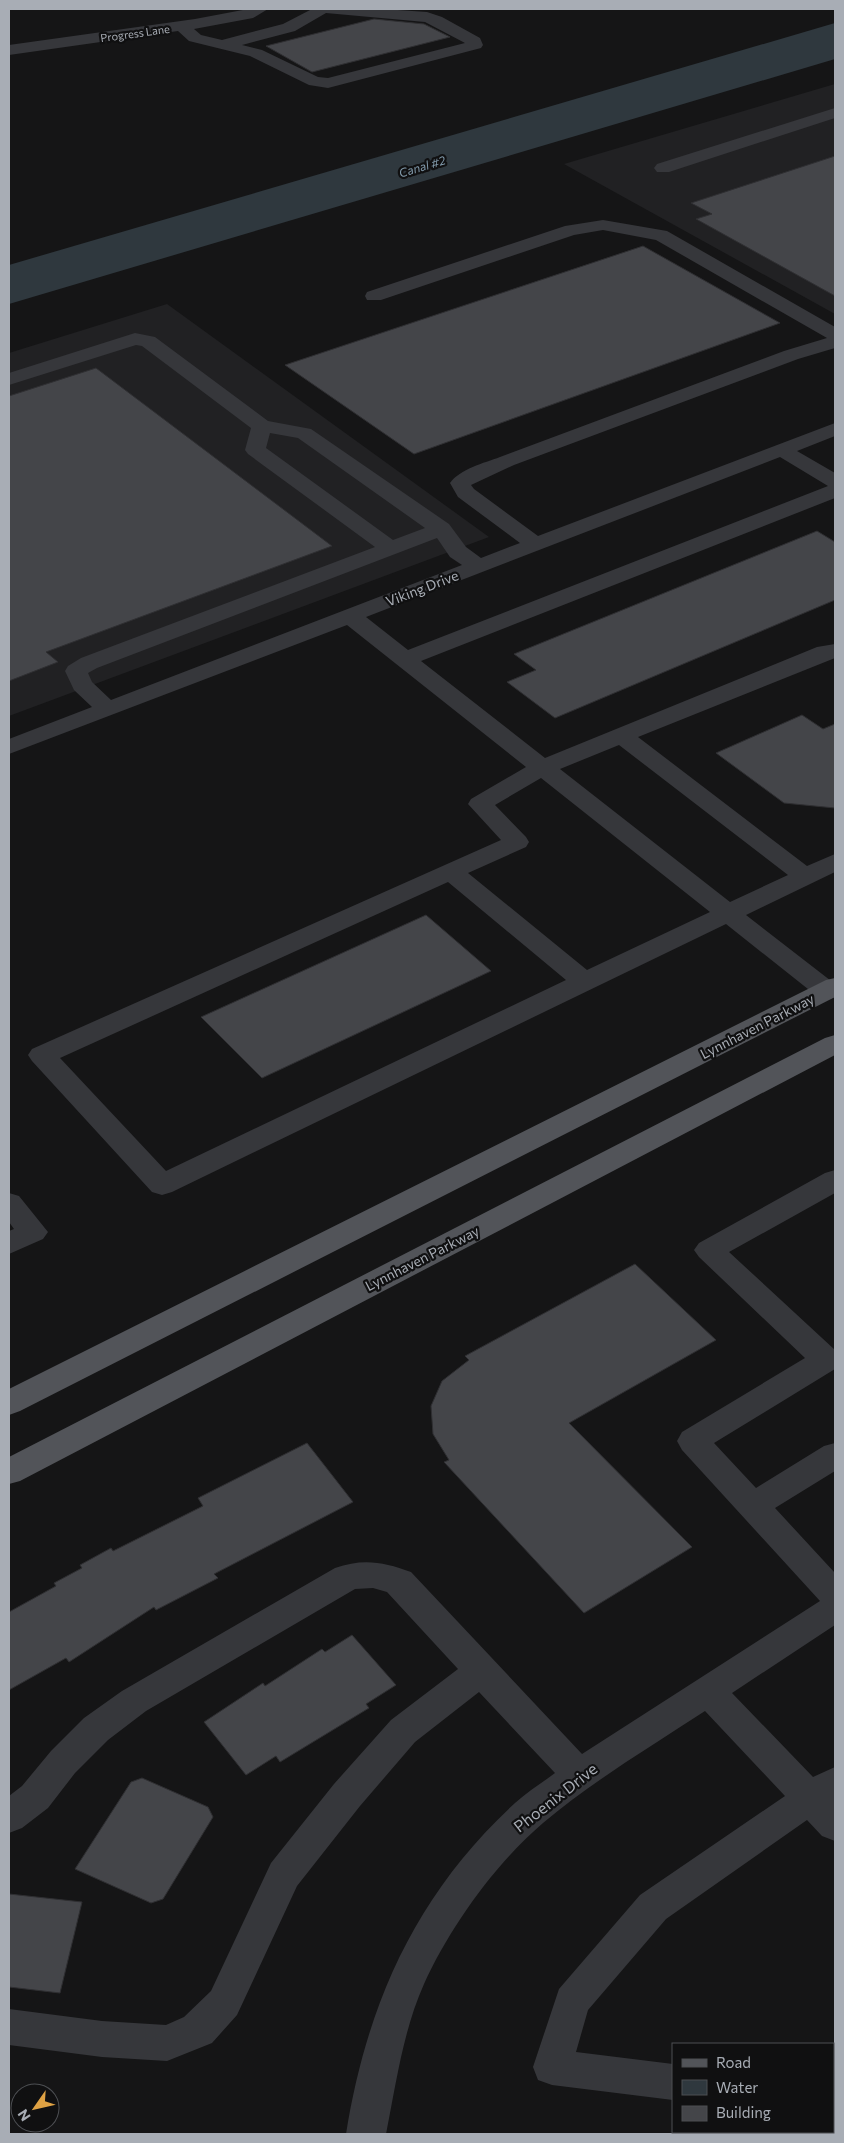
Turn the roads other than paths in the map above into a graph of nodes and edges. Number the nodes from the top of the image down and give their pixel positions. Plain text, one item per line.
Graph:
1 (260, 9) edge
2 (321, 9) edge
3 (330, 9) edge
4 (181, 26) junction
5 (224, 44) junction
6 (9, 50) edge
7 (835, 113) edge
8 (663, 168) dead end
9 (374, 296) dead end
10 (835, 335) edge
11 (835, 342) edge
12 (9, 379) edge
13 (262, 426) junction
14 (835, 429) edge
15 (782, 450) junction
16 (835, 482) edge
17 (835, 491) edge
18 (441, 529) junction
19 (536, 544) junction
20 (391, 548) junction
21 (478, 566) junction
22 (350, 616) junction
23 (835, 652) edge
24 (405, 659) junction
25 (107, 709) junction
26 (621, 735) junction
27 (12, 742) edge
28 (542, 767) junction
29 (835, 862) edge
30 (451, 872) junction
31 (805, 876) junction
32 (728, 913) junction
33 (585, 982) junction
34 (831, 989) edge
35 (835, 1044) edge
36 (835, 1180) edge
37 (9, 1203) edge
38 (9, 1243) edge
39 (9, 1403) edge
40 (835, 1455) edge
41 (9, 1472) edge
42 (752, 1506) junction
43 (835, 1595) edge
44 (835, 1608) edge
45 (482, 1670) junction
46 (707, 1690) junction
47 (579, 1775) junction
48 (823, 1790) edge
49 (9, 1817) edge
50 (835, 1825) edge
51 (9, 2027) edge
52 (672, 2082) edge
53 (366, 2134) edge

1 - 4 street, Progress Lane
2 - 5 street
3 - 5 street
4 - 5 street
4 - 6 street, Progress Lane
7 - 8 street
9 - 10 street
11 - 19 street
12 - 13 street
13 - 18 street
13 - 20 street
14 - 15 street, Viking Drive
15 - 16 street
15 - 19 street, Viking Drive
17 - 24 street
18 - 20 street
18 - 21 street
19 - 21 street, Viking Drive
20 - 25 street
21 - 22 street, Viking Drive
22 - 24 street
22 - 25 street, Viking Drive
23 - 26 street
24 - 28 street
25 - 27 street, Viking Drive
26 - 28 street
26 - 31 street
28 - 30 street
28 - 32 street
29 - 31 street
30 - 33 street
30 - 33 street
31 - 32 street
32 - 33 street
32 - 34 street
34 - 39 main road, Lynnhaven Parkway
35 - 41 main road, Lynnhaven Parkway
36 - 42 street
37 - 38 street
40 - 42 street
42 - 43 street
44 - 46 street, Phoenix Drive
45 - 47 street
45 - 49 street
45 - 51 street
46 - 47 street, Phoenix Drive
46 - 48 street
47 - 53 street, Phoenix Drive
48 - 50 street
48 - 52 street

